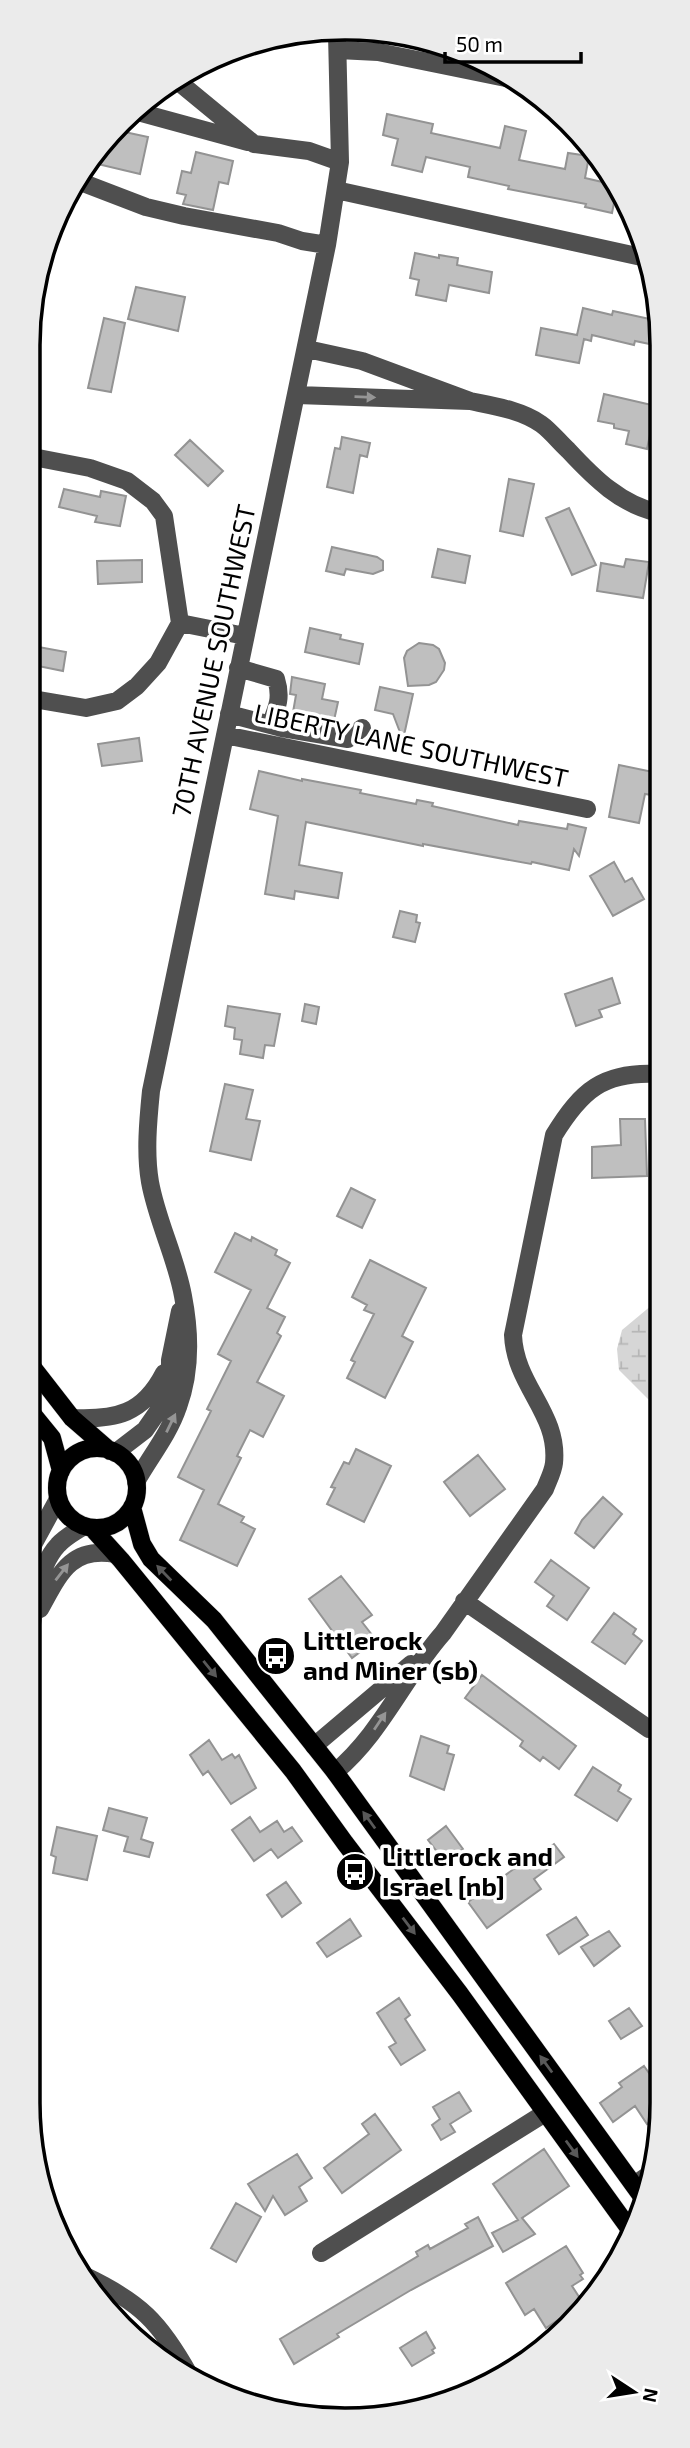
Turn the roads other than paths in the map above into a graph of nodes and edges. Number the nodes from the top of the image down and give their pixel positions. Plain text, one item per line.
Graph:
1 (338, 42) edge
2 (482, 73) edge
3 (184, 87) edge
4 (146, 114) edge
5 (254, 144) junction
6 (340, 162) junction
7 (86, 184) dead end
8 (336, 190) junction
9 (327, 245) junction
10 (636, 256) edge
11 (307, 349) junction
12 (297, 394) junction
13 (470, 401) junction
14 (40, 458) edge
15 (650, 511) edge
16 (180, 623) junction
17 (245, 636) junction
18 (238, 668) junction
19 (40, 700) edge
20 (229, 715) junction
21 (270, 725) junction
22 (362, 728) dead end
23 (225, 735) junction
24 (587, 809) dead end
25 (650, 1074) edge
26 (183, 1294) junction
27 (170, 1360) junction
28 (40, 1377) edge
29 (72, 1418) junction
30 (40, 1423) edge
31 (113, 1452) junction
32 (61, 1471) junction
33 (136, 1482) junction
34 (58, 1499) junction
35 (132, 1507) junction
36 (88, 1527) junction
37 (40, 1532) edge
38 (115, 1553) junction
39 (40, 1586) edge
40 (464, 1601) junction
41 (40, 1608) edge
42 (430, 1648) junction
43 (649, 1729) dead end
44 (314, 1746) junction
45 (335, 1772) junction
46 (545, 2113) junction
47 (637, 2190) edge
48 (625, 2223) edge
49 (321, 2253) dead end
50 (100, 2284) edge
51 (180, 2358) edge

1 - 2 street
1 - 6 street, 70TH AVENUE SOUTHWEST
3 - 5 street
4 - 5 street
5 - 6 street
6 - 8 street, 70TH AVENUE SOUTHWEST
7 - 9 street
8 - 9 street, 70TH AVENUE SOUTHWEST
8 - 10 street
9 - 11 street, 70TH AVENUE SOUTHWEST
11 - 12 street, 70TH AVENUE SOUTHWEST
11 - 13 street
12 -> 13 street
12 - 17 street, 70TH AVENUE SOUTHWEST
13 - 15 street
14 - 16 street
16 - 17 street
16 - 19 street
17 - 18 street, 70TH AVENUE SOUTHWEST
18 - 20 street, 70TH AVENUE SOUTHWEST
18 - 21 street
20 - 21 street
20 - 23 street, 70TH AVENUE SOUTHWEST
21 - 22 street
23 - 24 street, LIBERTY LANE SOUTHWEST
23 - 26 street, 70TH AVENUE SOUTHWEST
25 - 40 street
26 - 27 street, 70TH AVENUE SOUTHWEST
33 -> 26 street, 70TH AVENUE SOUTHWEST
27 - 29 street
27 - 31 street, 70TH AVENUE SOUTHWEST
28 - 29 main road
29 - 31 main road
30 - 32 main road
31 - 32 main road
31 - 33 main road
32 - 34 main road
33 - 35 main road
34 - 36 main road
34 - 37 street
35 - 36 main road
44 -> 35 main road
36 - 38 main road
36 - 39 street
41 -> 38 street
38 -> 46 main road
40 - 42 street
40 - 43 street
42 - 44 street
45 -> 42 street
44 - 45 main road
47 -> 45 main road
46 -> 48 main road
46 - 49 street
50 - 51 street

